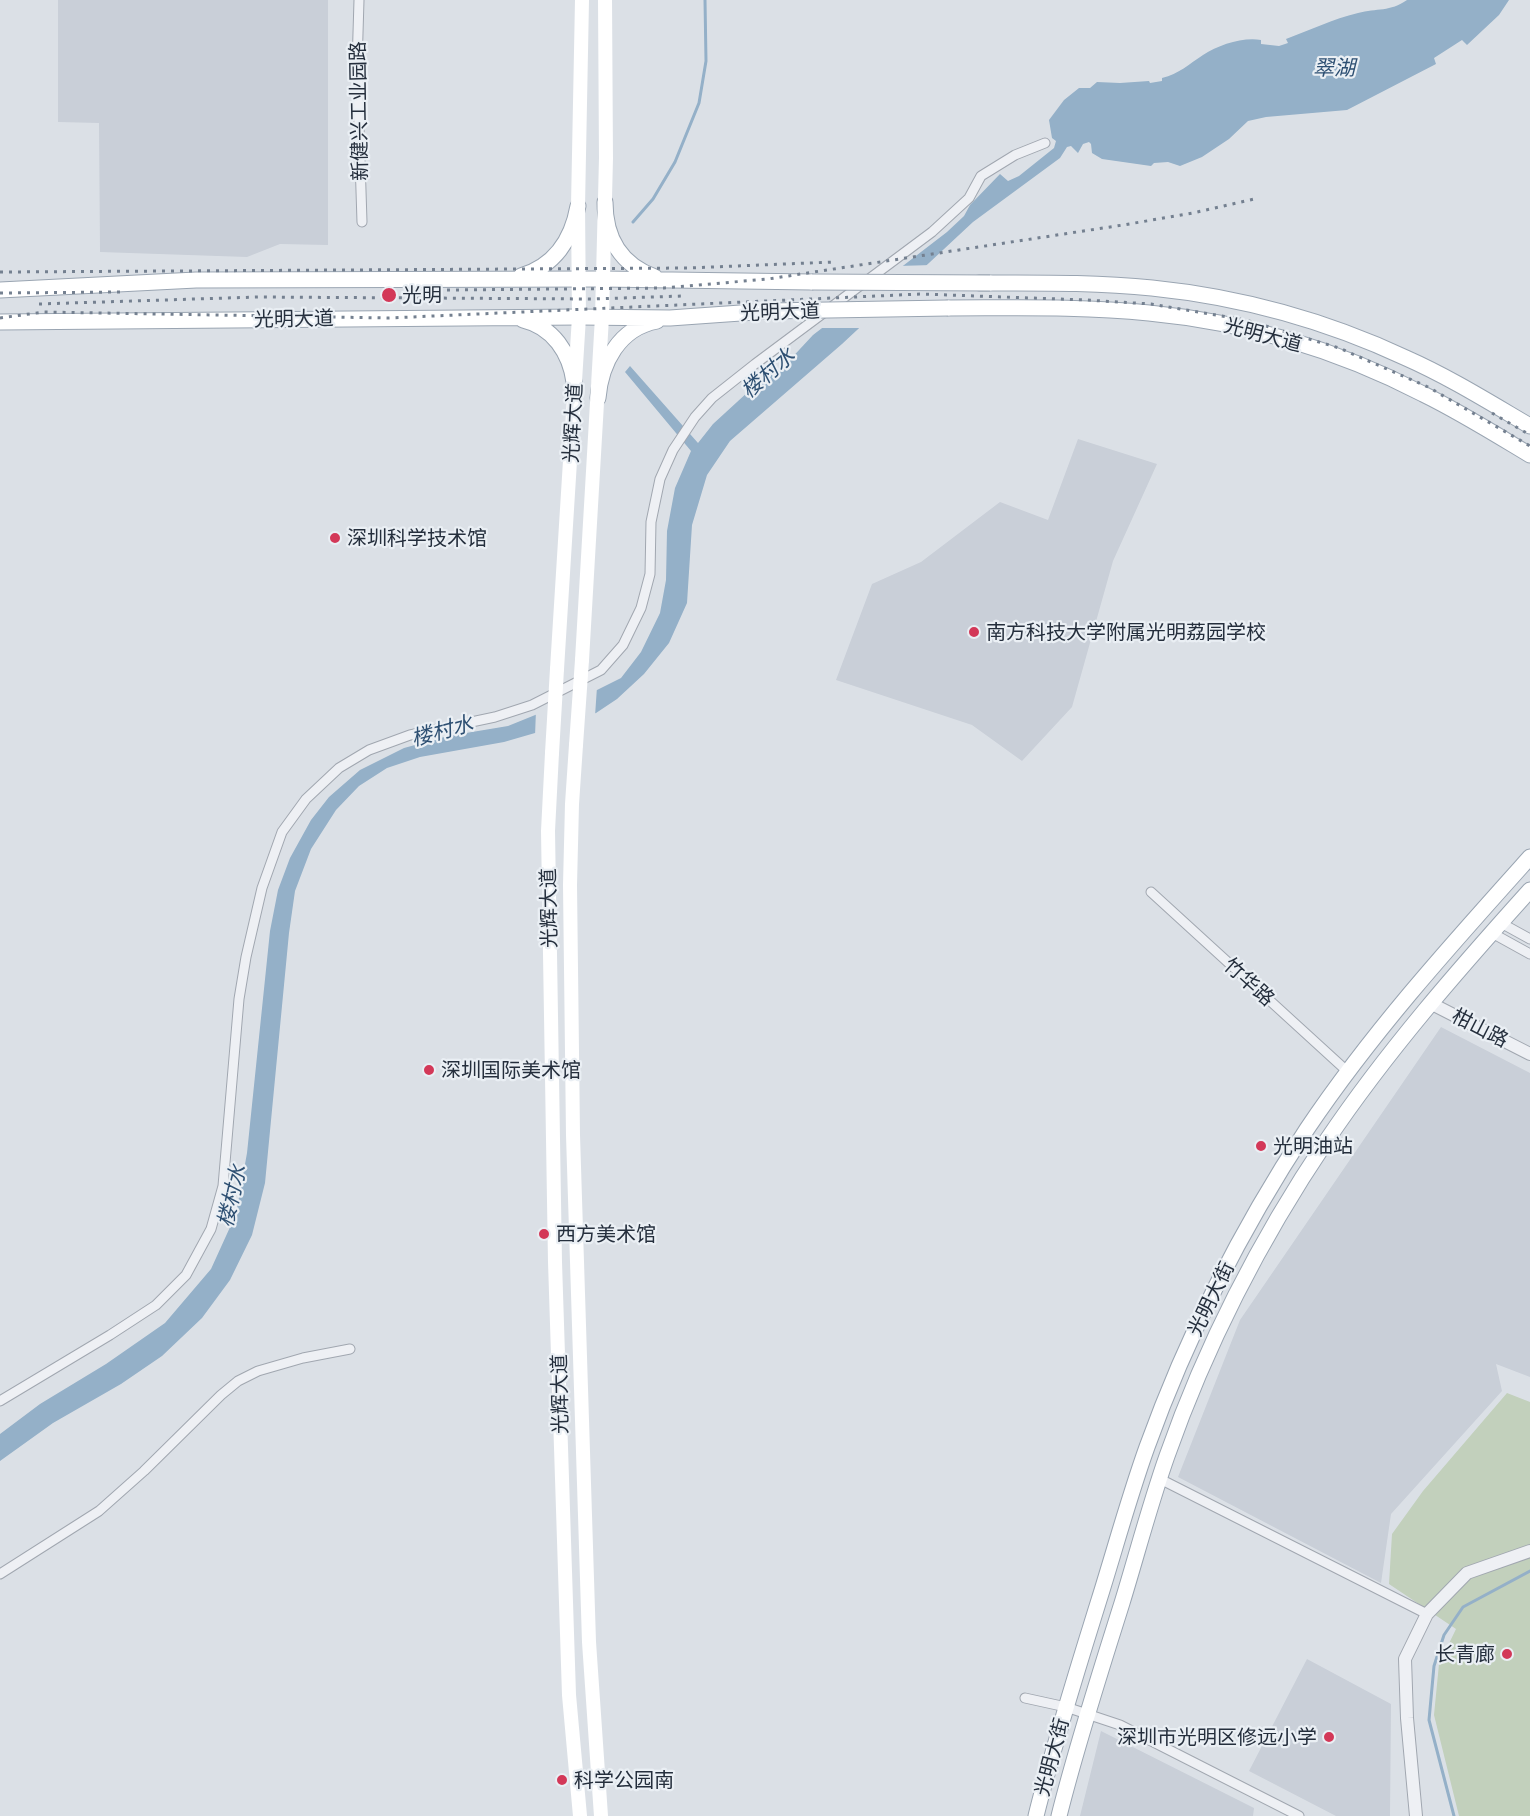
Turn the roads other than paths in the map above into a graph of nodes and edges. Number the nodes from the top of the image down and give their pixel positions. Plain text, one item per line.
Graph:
1 (359, 0) edge
2 (582, 0) edge
3 (605, 0) edge
4 (1045, 142) dead end
5 (605, 202) junction
6 (578, 206) junction
7 (362, 222) dead end
8 (505, 279) junction
9 (580, 279) junction
10 (602, 279) junction
11 (673, 280) junction
12 (920, 283) dead end
13 (990, 283) dead end
14 (0, 290) edge
15 (514, 317) junction
16 (579, 317) junction
17 (602, 318) junction
18 (670, 318) junction
19 (0, 322) edge
20 (574, 382) junction
21 (598, 398) junction
22 (1530, 426) edge
23 (1530, 455) edge
24 (1530, 857) edge
25 (1530, 890) edge
26 (1151, 892) dead end
27 (1496, 928) junction
28 (1530, 939) edge
29 (1530, 954) edge
30 (1430, 1003) junction
31 (1530, 1054) edge
32 (1347, 1072) junction
33 (350, 1349) dead end
34 (0, 1401) edge
35 (1160, 1479) junction
36 (1530, 1551) edge
37 (0, 1574) edge
38 (1427, 1614) junction
39 (1025, 1698) dead end
40 (1066, 1707) junction
41 (1087, 1714) junction
42 (580, 1816) edge
43 (602, 1816) edge
44 (1036, 1816) edge
45 (1059, 1816) edge
46 (1299, 1816) edge
47 (1416, 1816) edge

1 - 7 street, 新健兴工业园路
2 - 6 main road, 光辉大道
3 - 5 main road, 光辉大道
4 - 34 street
5 - 10 main road, 光辉大道
5 - 11 main road
6 - 8 main road
6 - 9 main road, 光辉大道
8 - 9 main road, 光明大道
8 - 14 main road, 光明大道
9 - 10 main road, 光明大道
9 - 16 main road, 光辉大道
10 - 11 main road, 光明大道
10 - 17 main road, 光辉大道
11 - 13 main road, 光明大道, bridge
12 - 22 main road, 光明大道
15 - 16 main road, 光明大道
15 - 19 main road, 光明大道
15 - 20 main road
16 - 17 main road, 光明大道
16 - 20 main road, 光辉大道
17 - 18 main road, 光明大道
17 - 21 main road, 光辉大道
18 - 21 main road
18 - 23 main road, 光明大道, bridge
20 - 42 main road, 光辉大道, bridge
21 - 43 main road, 光辉大道, bridge
24 - 32 main road, 光明大街
25 - 27 main road, 光明大街
26 - 32 street, 竹华路
27 - 28 street
27 - 29 street
27 - 30 main road, 光明大街
30 - 31 street, 柑山路
30 - 35 main road, 光明大街
32 - 40 main road, 光明大街
33 - 37 street
35 - 38 street
35 - 41 main road, 光明大街
36 - 38 street
38 - 47 street
39 - 40 street
40 - 41 street
40 - 44 main road, 光明大街
41 - 45 main road, 光明大街
41 - 46 street

